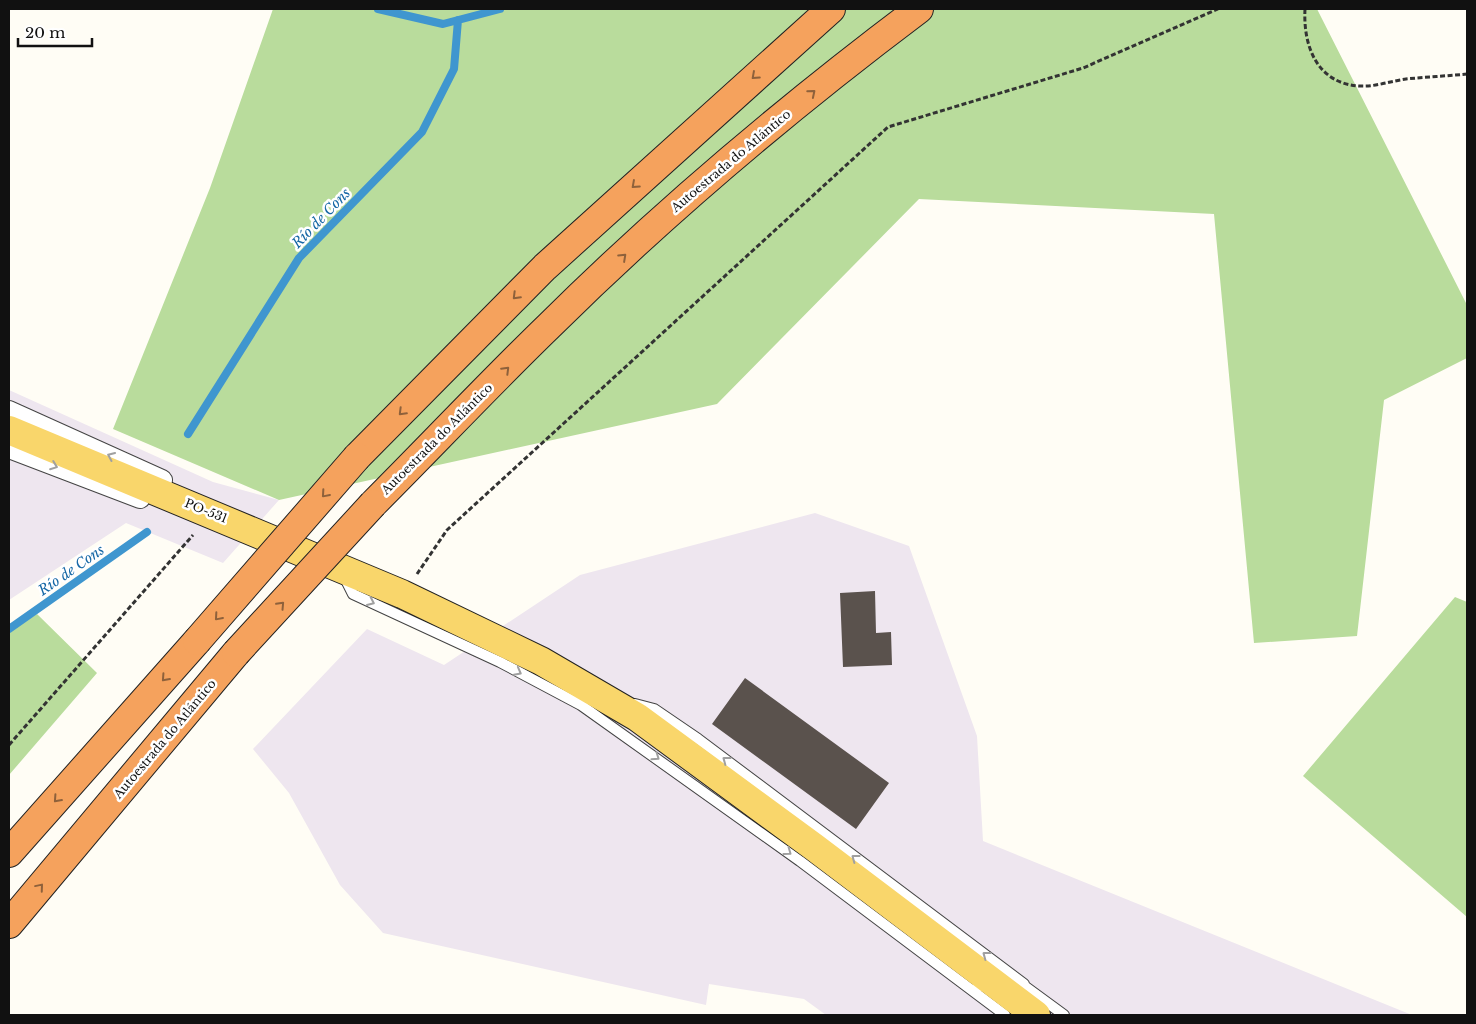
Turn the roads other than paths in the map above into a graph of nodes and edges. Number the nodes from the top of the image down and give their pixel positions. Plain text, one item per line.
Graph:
1 (831, 9) edge
2 (919, 9) edge
3 (9, 411) edge
4 (9, 430) edge
5 (9, 448) edge
6 (211, 514) junction
7 (243, 527) junction
8 (341, 568) junction
9 (601, 696) junction
10 (9, 853) edge
11 (9, 924) edge
12 (968, 964) junction
13 (1024, 984) junction
14 (978, 994) junction
15 (1005, 1015) edge
16 (1036, 1015) edge
17 (1064, 1015) edge

1 -> 10 highway, bridge
11 -> 2 highway, Autoestrada do Atlántico, bridge
6 -> 3 street, PO-531
4 - 7 main road, PO-531
5 -> 6 street, PO-531
6 - 7 street
7 - 8 main road, PO-531
8 - 9 main road, PO-531
8 -> 14 lane
9 - 12 main road, PO-531
13 -> 9 lane
12 - 13 lane
12 - 14 lane
12 - 16 main road, PO-531
13 - 17 lane
14 - 15 lane

